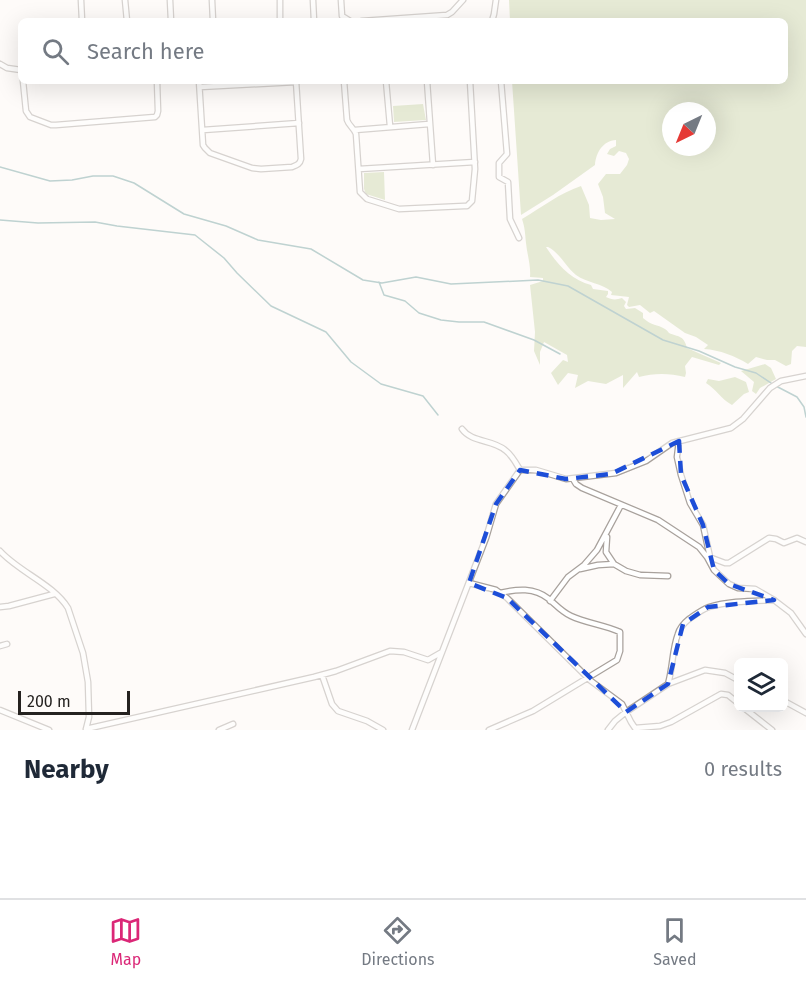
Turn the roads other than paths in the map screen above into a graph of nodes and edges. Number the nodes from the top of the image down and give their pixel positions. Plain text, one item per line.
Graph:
1 (81, 0) edge
2 (125, 0) edge
3 (170, 0) edge
4 (212, 0) edge
5 (280, 0) edge
6 (313, 0) edge
7 (340, 0) edge
8 (463, 0) edge
9 (496, 0) edge
10 (82, 18) edge
11 (127, 18) edge
12 (171, 18) edge
13 (213, 18) edge
14 (280, 18) edge
15 (314, 18) edge
16 (345, 18) edge
17 (404, 18) edge
18 (493, 18) edge
19 (0, 64) edge
20 (18, 70) edge
21 (23, 84) edge
22 (157, 84) edge
23 (200, 84) edge
24 (248, 84) edge
25 (296, 84) edge
26 (344, 84) edge
27 (386, 84) edge
28 (427, 84) edge
29 (470, 84) edge
30 (501, 84) edge
31 (200, 87) junction
32 (299, 123) junction
33 (429, 124) junction
34 (390, 126) junction
35 (355, 129) junction
36 (202, 130) junction
37 (475, 162) junction
38 (432, 165) junction
39 (359, 169) junction
40 (519, 238) dead end
41 (806, 376) edge
42 (462, 429) dead end
43 (679, 441) junction
44 (520, 470) junction
45 (573, 479) junction
46 (621, 505) junction
47 (607, 534) junction
48 (806, 542) edge
49 (0, 551) edge
50 (708, 557) junction
51 (615, 564) junction
52 (578, 570) junction
53 (668, 576) dead end
54 (468, 583) junction
55 (500, 593) junction
56 (54, 594) junction
57 (774, 600) junction
58 (550, 601) junction
59 (0, 607) edge
60 (806, 634) edge
61 (7, 644) dead end
62 (0, 646) edge
63 (442, 652) junction
64 (322, 675) junction
65 (587, 678) junction
66 (734, 678) edge
67 (668, 684) junction
68 (734, 700) edge
69 (788, 704) edge
70 (0, 710) edge
71 (626, 712) junction
72 (749, 712) edge
73 (806, 713) edge
74 (233, 724) dead end
75 (85, 729) edge
76 (49, 730) edge
77 (219, 730) edge
78 (383, 730) edge
79 (412, 730) edge
80 (489, 730) edge
81 (608, 730) edge
82 (772, 730) edge

1 - 10 street
2 - 11 street
3 - 12 street
4 - 13 street
5 - 14 street
6 - 15 street
7 - 16 street
8 - 17 street
9 - 18 street
19 - 20 street
21 - 22 street
23 - 31 street
24 - 31 street
25 - 32 street
26 - 35 street
27 - 34 street
28 - 33 street
29 - 37 street
30 - 40 street
31 - 36 street
32 - 36 street
32 - 36 street
33 - 34 street
33 - 38 street
34 - 35 street
35 - 39 street
37 - 38 street
37 - 39 street
38 - 39 street
41 - 43 street
42 - 44 street
43 - 45 street
43 - 50 street
44 - 45 street
44 - 54 street
45 - 46 street
46 - 47 street
46 - 50 street
47 - 51 street
47 - 52 street
48 - 50 street
49 - 56 street
50 - 57 street
51 - 52 street
51 - 53 street
52 - 58 street
54 - 55 street
54 - 63 street
55 - 58 street
55 - 65 street
56 - 59 street
56 - 75 street
57 - 60 street
57 - 67 street
58 - 65 street
61 - 62 street
63 - 64 street
63 - 79 street
64 - 75 street
64 - 78 street
65 - 71 street
65 - 80 street
66 - 67 street
67 - 71 street
68 - 71 street
69 - 73 street
70 - 76 street
71 - 81 street
72 - 82 street
74 - 77 street

